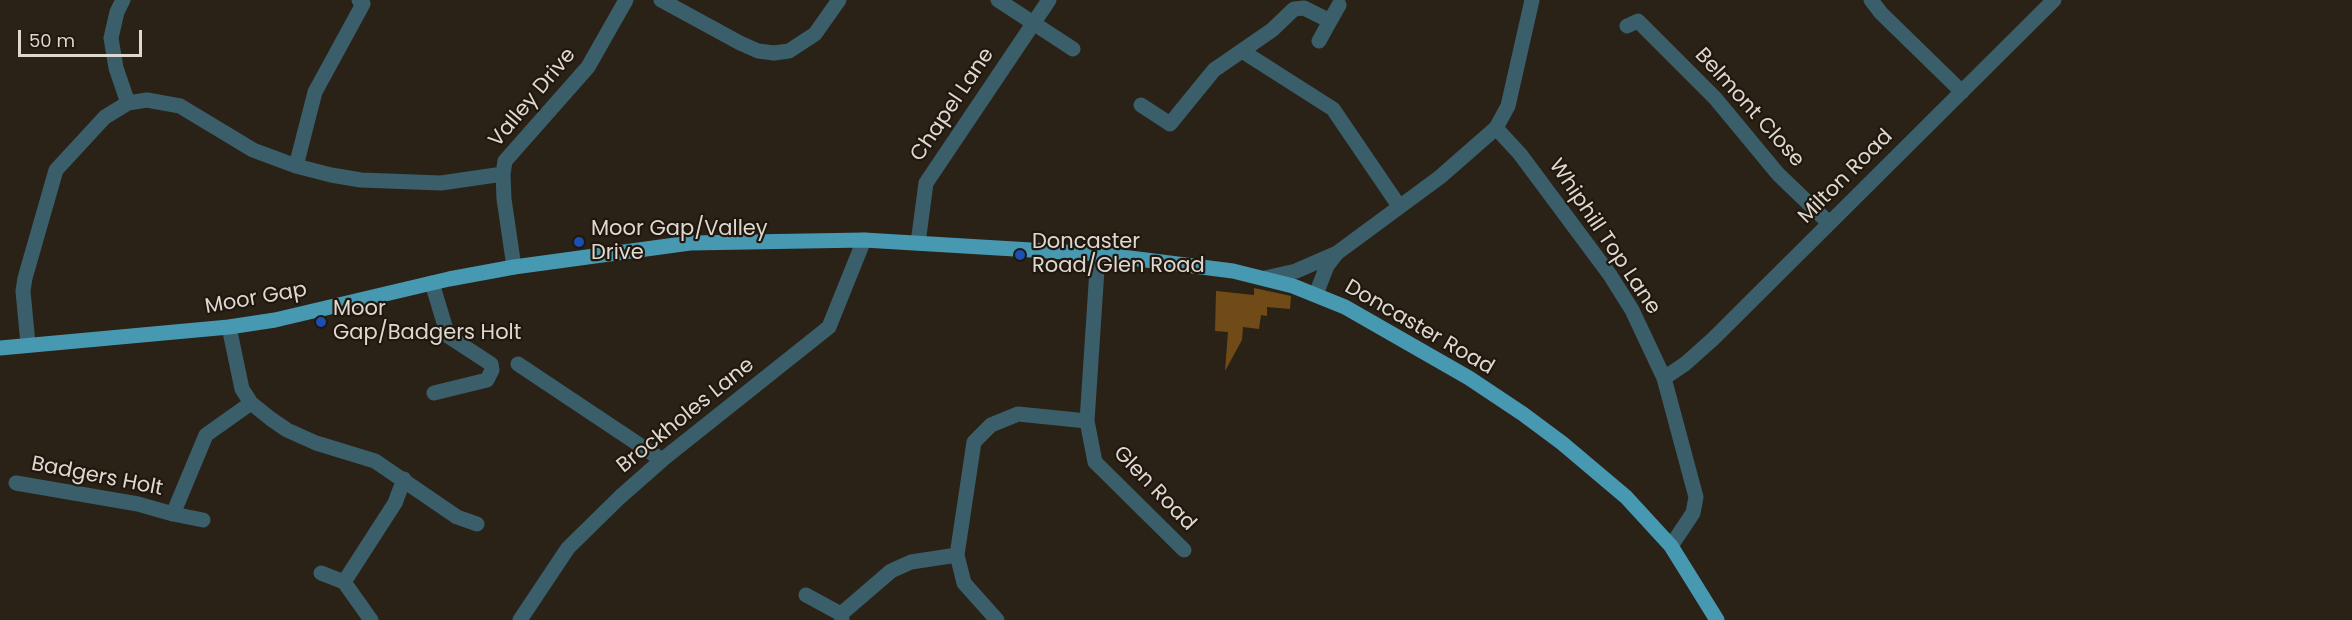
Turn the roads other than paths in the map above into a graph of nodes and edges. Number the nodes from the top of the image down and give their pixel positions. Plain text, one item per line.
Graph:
1 (123, 0) edge
2 (627, 0) edge
3 (661, 0) edge
4 (839, 0) edge
5 (998, 0) edge
6 (1049, 0) edge
7 (1532, 0) edge
8 (1871, 0) edge
9 (2054, 0) edge
10 (366, 3) edge
11 (1339, 5) dead end
12 (1636, 19) dead end
13 (1330, 21) junction
14 (1032, 24) junction
15 (1319, 41) dead end
16 (1073, 49) dead end
17 (1242, 51) junction
18 (1962, 92) junction
19 (128, 103) junction
20 (1141, 105) dead end
21 (1496, 128) junction
22 (296, 166) junction
23 (503, 174) junction
24 (1399, 206) junction
25 (1829, 223) junction
26 (864, 240) junction
27 (918, 243) junction
28 (1098, 254) junction
29 (1336, 254) junction
30 (514, 267) junction
31 (1265, 278) junction
32 (432, 283) junction
33 (1316, 294) junction
34 (229, 327) junction
35 (28, 344) junction
36 (0, 348) edge
37 (518, 364) dead end
38 (1664, 378) junction
39 (434, 393) dead end
40 (251, 403) junction
41 (1087, 421) junction
42 (662, 460) junction
43 (404, 478) junction
44 (16, 483) dead end
45 (173, 514) junction
46 (202, 520) dead end
47 (477, 524) dead end
48 (1671, 546) junction
49 (1184, 550) dead end
50 (957, 555) junction
51 (321, 573) dead end
52 (344, 582) junction
53 (806, 595) dead end
54 (842, 617) edge
55 (369, 618) edge
56 (520, 620) edge
57 (997, 620) edge
58 (1717, 620) edge

1 - 19 street
2 - 23 street, Valley Drive
3 - 4 street
5 - 14 street
6 - 14 street, Chapel Lane
7 - 21 street
8 - 18 street
9 - 18 street, Milton Road
10 - 22 street
11 - 13 street
12 - 25 street, Belmont Close
13 - 15 street
13 - 17 street
14 - 16 street
14 - 27 street, Chapel Lane
17 - 20 street
17 - 24 street
18 - 25 street, Milton Road
19 - 22 street
19 - 35 street
21 - 24 street
21 - 38 street, Whiphill Top Lane
22 - 23 street
23 - 30 street, Valley Drive
24 - 29 street
25 - 38 street, Milton Road
26 - 27 main road, Doncaster Road
26 - 30 main road, Moor Gap
26 - 42 street, Brockholes Lane
27 - 28 main road, Doncaster Road
28 - 31 main road, Doncaster Road
28 - 41 street, Glen Road
29 - 31 street
29 - 33 street
30 - 32 main road, Moor Gap
31 - 33 main road, Doncaster Road
32 - 34 main road, Moor Gap
32 - 39 street
33 - 48 main road, Doncaster Road
34 - 35 main road, Moor Gap
34 - 40 street
35 - 36 main road, Moor Gap
37 - 42 street
38 - 48 street, Whiphill Top Lane
40 - 43 street
40 - 45 street, Badgers Holt
41 - 49 street, Glen Road
41 - 50 street
42 - 56 street, Brockholes Lane
43 - 47 street
43 - 52 street
44 - 45 street, Badgers Holt
45 - 46 street
48 - 58 main road, Doncaster Road
50 - 54 street
50 - 57 street
51 - 52 street
52 - 55 street
53 - 54 street

